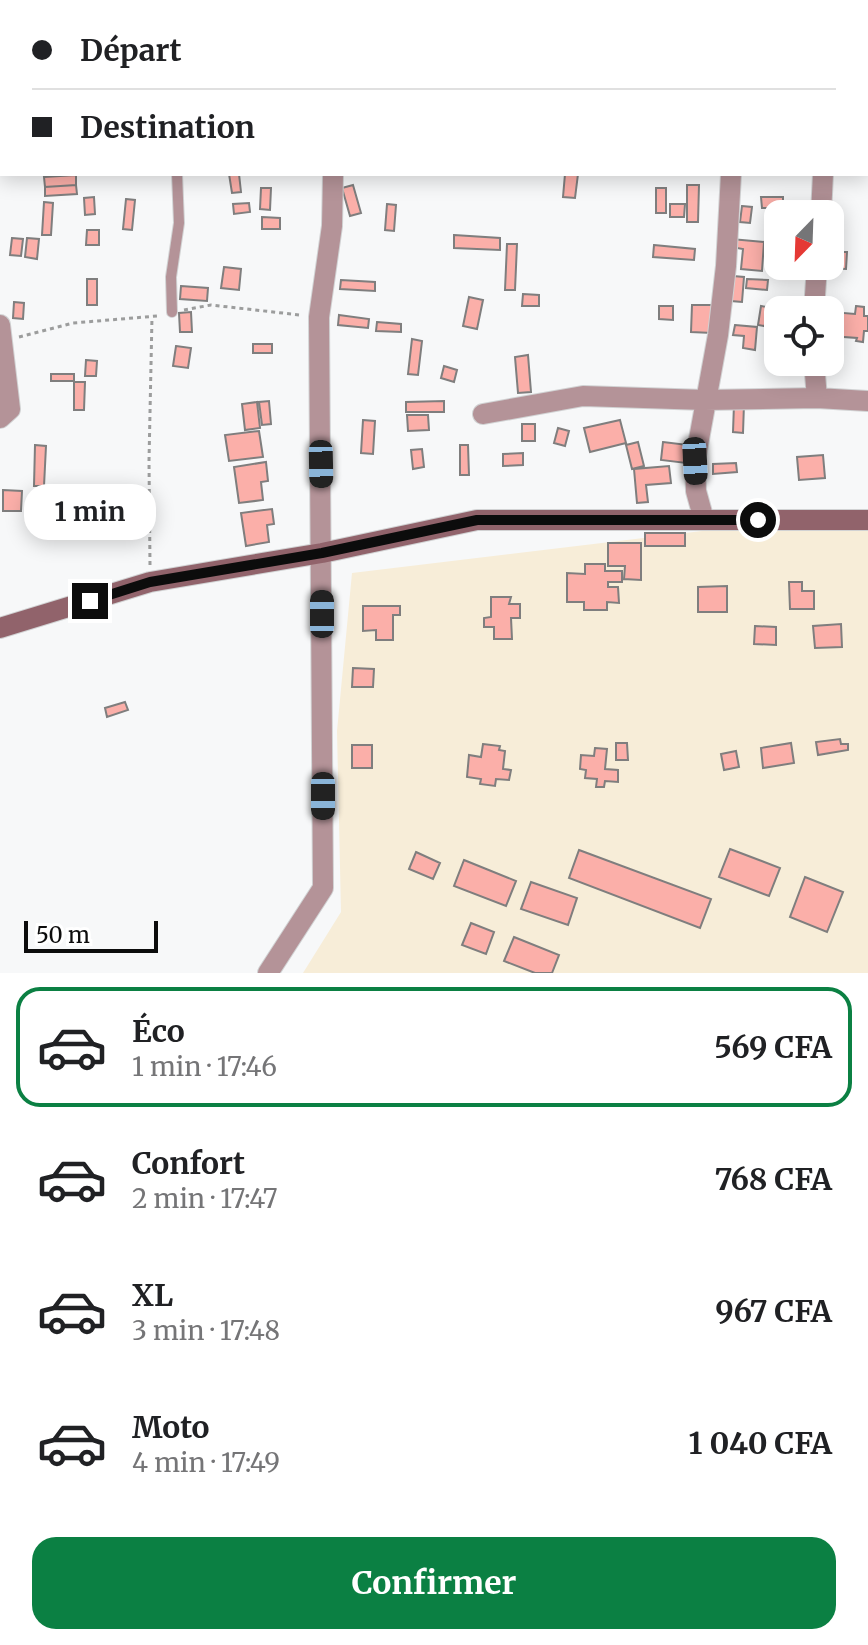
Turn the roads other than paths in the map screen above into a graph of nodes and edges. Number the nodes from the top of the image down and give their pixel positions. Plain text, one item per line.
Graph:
1 (177, 176) edge
2 (333, 176) edge
3 (731, 176) edge
4 (823, 176) edge
5 (822, 200) edge
6 (172, 312) dead end
7 (1, 337) edge
8 (815, 376) edge
9 (817, 398) junction
10 (705, 400) junction
11 (868, 401) edge
12 (483, 414) dead end
13 (0, 418) edge
14 (704, 520) junction
15 (868, 520) edge
16 (322, 553) junction
17 (0, 628) edge
18 (268, 973) edge

1 - 6 lane
2 - 16 street
3 - 10 street
4 - 5 street
7 - 13 street
8 - 9 street
9 - 10 street
9 - 11 street
10 - 12 street
10 - 14 street
14 - 15 main road
14 - 16 main road
16 - 17 main road
16 - 18 street

